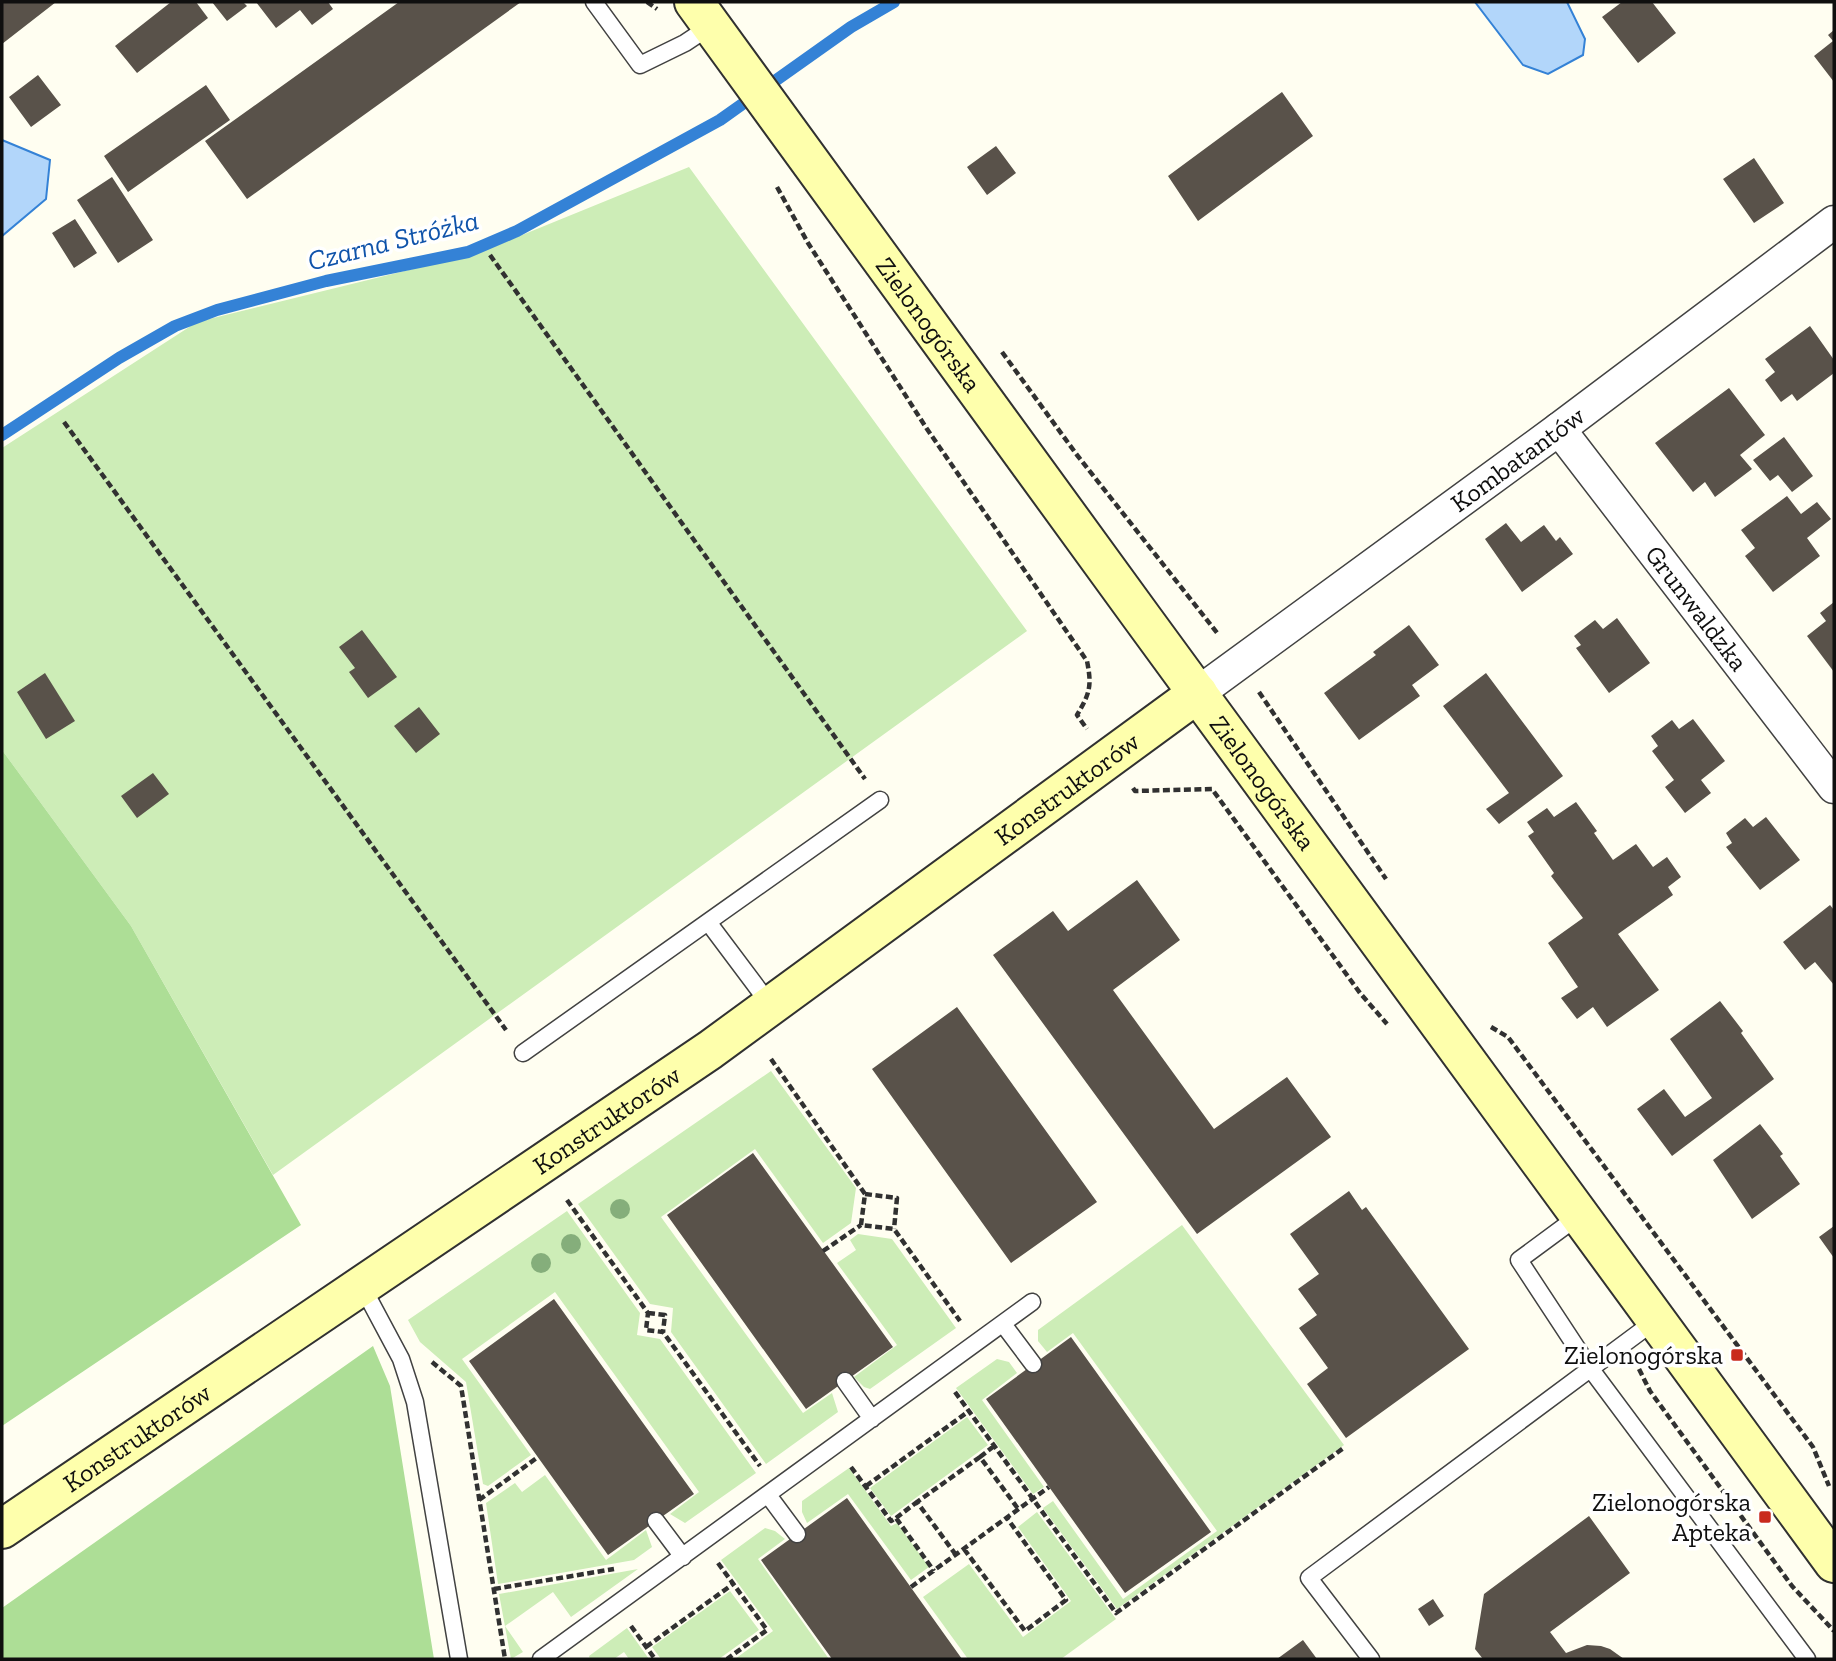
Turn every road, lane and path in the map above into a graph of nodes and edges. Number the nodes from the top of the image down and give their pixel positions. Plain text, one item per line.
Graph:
1 (594, 2) edge
2 (703, 13) edge
3 (772, 177) dead end
4 (1834, 222) edge
5 (490, 255) dead end
6 (997, 346) dead end
7 (64, 422) dead end
8 (1559, 429) junction
9 (1241, 663) junction
10 (1198, 693) junction
11 (1109, 757) junction
12 (1834, 787) edge
13 (880, 800) joint
14 (1393, 890) dead end
15 (708, 922) junction
16 (771, 1006) junction
17 (1482, 1024) dead end
18 (1395, 1034) dead end
19 (523, 1053) joint
20 (771, 1059) dead end
21 (866, 1194) junction
22 (568, 1200) dead end
23 (1580, 1215) junction
24 (861, 1225) junction
25 (894, 1229) junction
26 (823, 1251) dead end
27 (362, 1286) junction
28 (1032, 1302) dead end
29 (648, 1313) junction
30 (1656, 1320) junction
31 (1003, 1324) junction
32 (965, 1328) dead end
33 (663, 1332) junction
34 (1626, 1342) junction
35 (425, 1356) dead end
36 (1033, 1364) dead end
37 (1590, 1368) junction
38 (845, 1381) dead end
39 (953, 1389) dead end
40 (969, 1411) junction
41 (872, 1419) junction
42 (994, 1446) junction
43 (1345, 1447) dead end
44 (538, 1457) dead end
45 (980, 1457) junction
46 (849, 1463) dead end
47 (764, 1473) dead end
48 (866, 1486) junction
49 (1049, 1487) dead end
50 (768, 1495) junction
51 (1834, 1496) edge
52 (1033, 1499) junction
53 (479, 1500) junction
54 (917, 1502) junction
55 (1019, 1510) junction
56 (896, 1518) junction
57 (1007, 1518) junction
58 (656, 1521) dead end
59 (2, 1529) edge
60 (797, 1534) dead end
61 (670, 1541) junction
62 (964, 1549) junction
63 (956, 1555) junction
64 (683, 1557) junction
65 (716, 1560) dead end
66 (1834, 1563) edge
67 (934, 1571) junction
68 (733, 1583) junction
69 (911, 1587) dead end
70 (494, 1589) junction
71 (1834, 1631) edge
72 (646, 1647) dead end
73 (561, 1654) edge
74 (459, 1659) edge
75 (505, 1659) edge
76 (541, 1659) edge
77 (726, 1659) edge
78 (1371, 1659) edge
79 (1807, 1659) edge

1 - 2 lane
2 - 10 street, Zielonogórska
3 - 11 path
4 - 8 street, Kombatantów
5 - 13 path
6 - 9 path
7 - 19 path
8 - 9 street, Kombatantów
8 - 12 street, Grunwaldzka
9 - 10 street, Kombatantów
9 - 14 path
10 - 11 street, Konstruktorów
10 - 23 street, Zielonogórska
11 - 16 street, Konstruktorów
11 - 18 path
13 - 15 lane
15 - 16 lane
15 - 19 lane
16 - 27 street, Konstruktorów
17 - 51 path
20 - 21 path
21 - 24 path
21 - 25 path
22 - 29 path
23 - 30 street, Zielonogórska
23 - 37 lane
24 - 25 path
24 - 26 path
25 - 32 path
27 - 59 street, Konstruktorów
27 - 74 lane
28 - 31 lane
29 - 33 path
29 - 33 path
30 - 34 lane
30 - 66 street, Zielonogórska
31 - 36 lane
31 - 41 lane
33 - 47 path
34 - 37 lane
34 - 71 path
35 - 53 path
37 - 78 lane
37 - 79 lane
38 - 41 lane
39 - 40 path
40 - 42 path
40 - 48 path
41 - 50 lane
42 - 45 path
42 - 52 path
43 - 52 path
44 - 53 path
45 - 54 path
45 - 55 path
46 - 48 path
48 - 56 path
49 - 52 path
50 - 60 lane
50 - 64 lane
52 - 55 path
53 - 70 path
54 - 56 path
54 - 63 path
55 - 57 path
56 - 67 path
57 - 62 path
57 - 62 path
58 - 61 lane
61 - 64 lane
61 - 70 path
62 - 63 path
63 - 67 path
64 - 73 lane
65 - 68 path
67 - 69 path
68 - 72 path
68 - 77 path
70 - 75 path
73 - 76 lane

